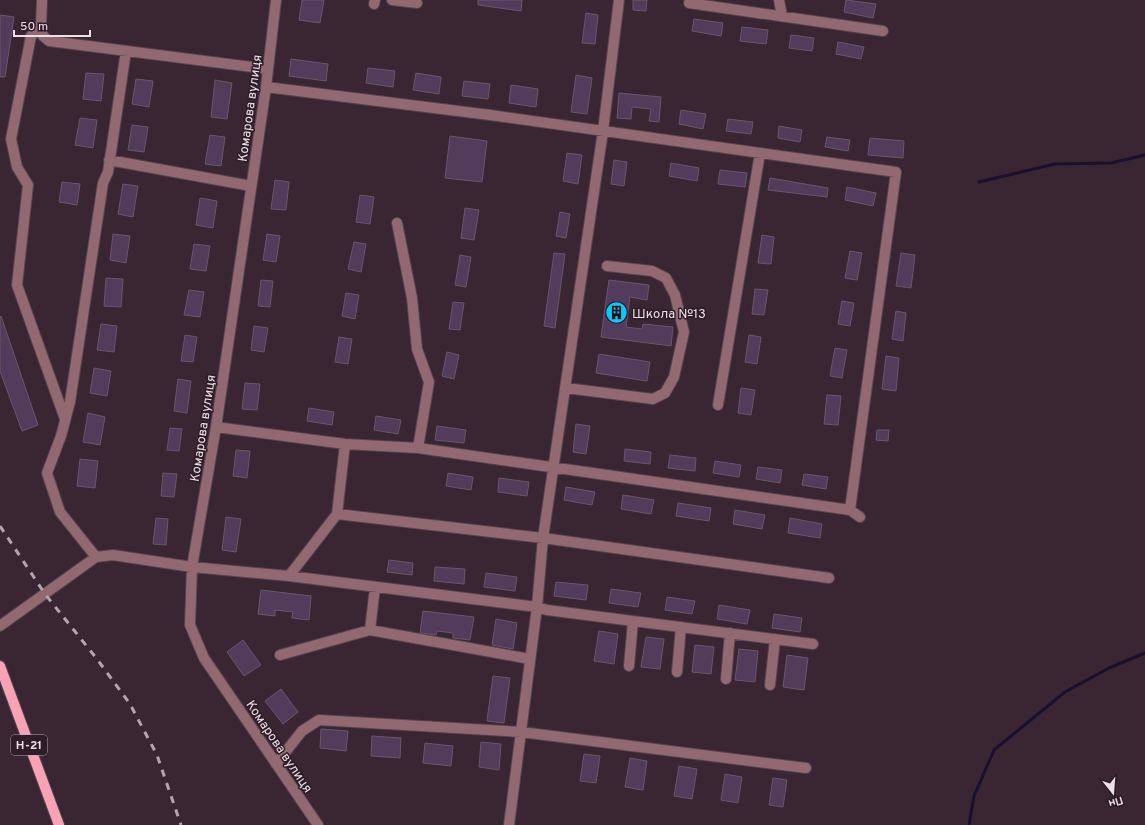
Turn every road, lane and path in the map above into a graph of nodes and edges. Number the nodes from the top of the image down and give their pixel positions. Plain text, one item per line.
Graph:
1 (42, 0) edge
2 (276, 0) edge
3 (392, 0) edge
4 (619, 0) edge
5 (779, 0) edge
6 (417, 3) dead end
7 (689, 3) dead end
8 (782, 16) junction
9 (41, 26) junction
10 (883, 31) dead end
11 (126, 50) junction
12 (268, 69) junction
13 (266, 87) junction
14 (603, 131) junction
15 (760, 153) junction
16 (109, 160) junction
17 (251, 186) junction
18 (397, 223) dead end
19 (606, 266) dead end
20 (566, 388) junction
21 (718, 404) dead end
22 (65, 419) junction
23 (216, 427) junction
24 (345, 444) junction
25 (418, 448) junction
26 (552, 468) junction
27 (850, 510) junction
28 (337, 514) junction
29 (860, 517) dead end
30 (542, 538) junction
31 (96, 557) junction
32 (192, 567) junction
33 (289, 576) junction
34 (829, 578) dead end
35 (375, 587) junction
36 (537, 607) junction
37 (633, 621) junction
38 (0, 626) edge
39 (681, 627) junction
40 (370, 630) junction
41 (730, 633) junction
42 (775, 639) junction
43 (813, 644) dead end
44 (280, 655) dead end
45 (530, 659) junction
46 (0, 666) edge
47 (629, 666) dead end
48 (677, 672) dead end
49 (726, 679) dead end
50 (770, 685) dead end
51 (521, 732) junction
52 (276, 764) junction
53 (806, 768) dead end
54 (59, 825) edge
55 (318, 825) edge
56 (509, 825) edge

1 - 9 street
2 - 12 street, Комарова вулиця
3 - 6 street
4 - 14 street
5 - 8 street
7 - 8 street
8 - 10 street
9 - 11 street
9 - 22 street
11 - 12 street
11 - 16 street
12 - 13 street, Комарова вулиця
13 - 14 street
13 - 17 street, Комарова вулиця
14 - 15 street
14 - 20 street
15 - 21 street
15 - 27 street
16 - 17 street
16 - 22 street
17 - 23 street, Комарова вулиця
18 - 25 street
19 - 20 street
20 - 26 street
22 - 31 street
23 - 24 street
23 - 32 street, Комарова вулиця
24 - 25 street
24 - 28 street
25 - 26 street
26 - 27 street
26 - 30 street
27 - 29 street
28 - 30 street
28 - 33 street
30 - 34 street
30 - 36 street
31 - 32 street
31 - 38 street
32 - 33 street
32 - 52 street, Комарова вулиця
33 - 35 street
35 - 36 street
35 - 40 street
36 - 37 street
36 - 45 street
37 - 39 street
37 - 47 street
39 - 41 street
39 - 48 street
40 - 44 street
40 - 45 street
41 - 42 street
41 - 49 street
42 - 43 street
42 - 50 street
45 - 51 street
46 - 54 main road, Н-21
51 - 52 street
51 - 53 street
51 - 56 street
52 - 55 street, Комарова вулиця

